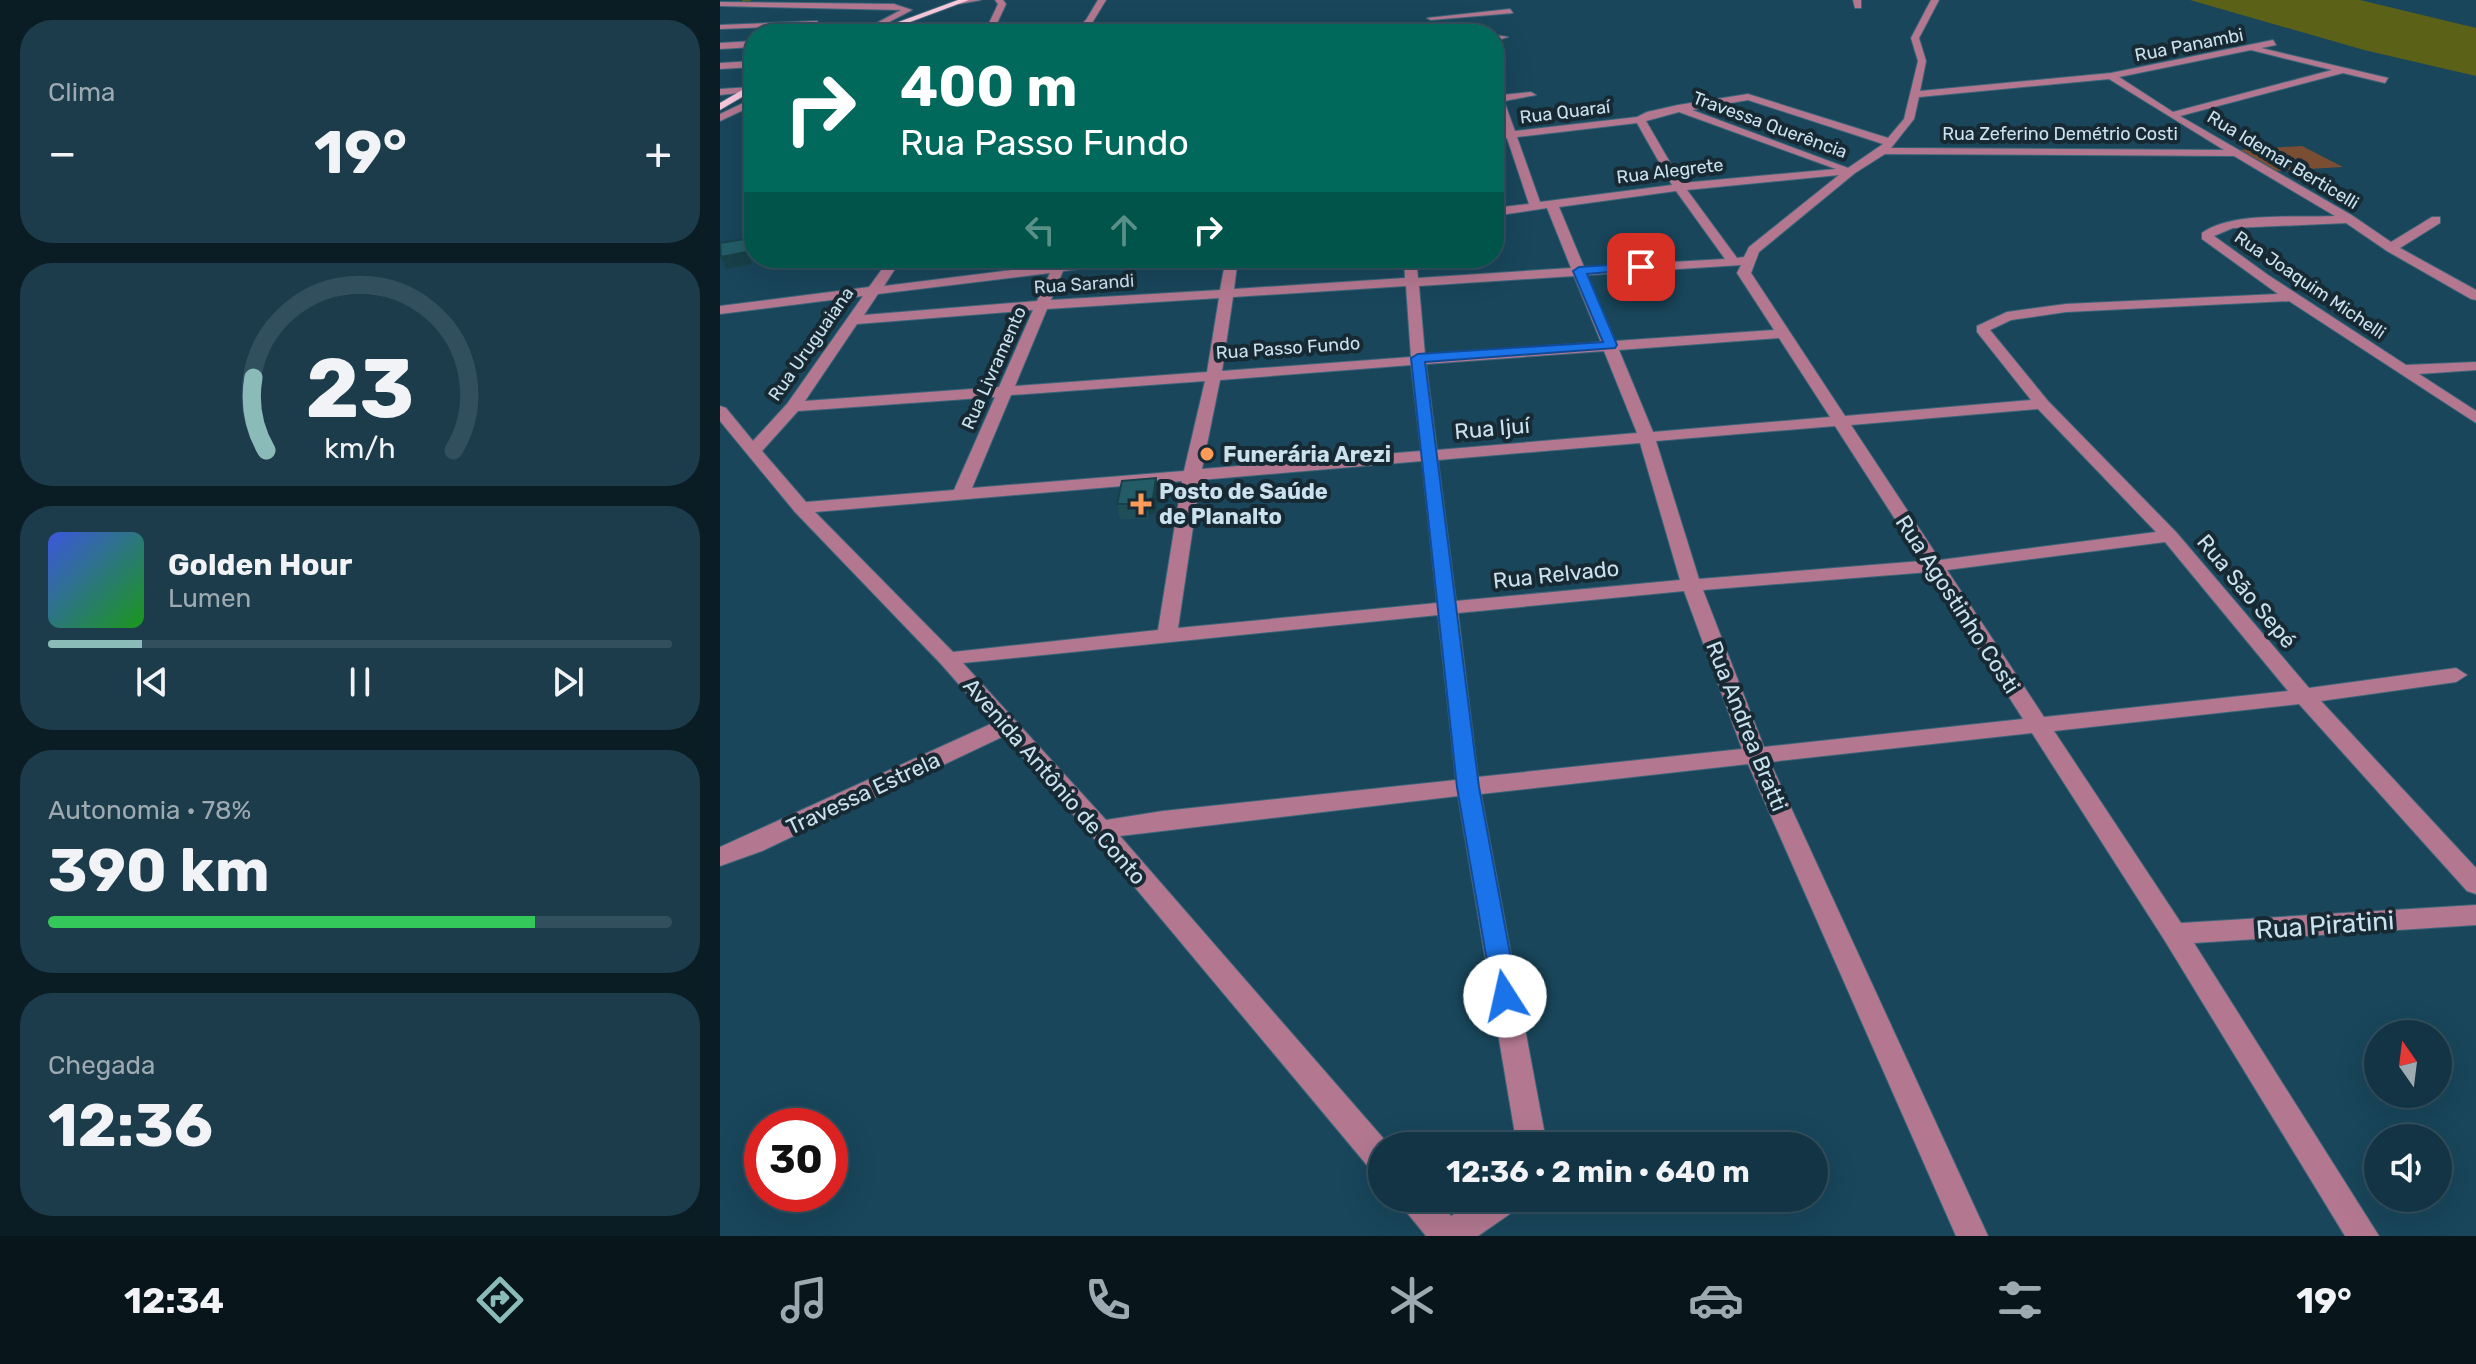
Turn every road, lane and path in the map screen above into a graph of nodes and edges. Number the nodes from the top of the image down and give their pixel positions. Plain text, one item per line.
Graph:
1 (977, 0) edge
2 (999, 0) edge
3 (1102, 0) edge
4 (1935, 0) edge
5 (962, 1) edge
6 (720, 4) edge
7 (749, 4) junction
8 (1510, 11) dead end
9 (1431, 18) dead end
10 (817, 23) dead end
11 (768, 24) edge
12 (880, 24) edge
13 (898, 24) edge
14 (994, 24) edge
15 (1086, 24) edge
16 (720, 25) edge
17 (744, 25) edge
18 (2273, 43) dead end
19 (744, 45) edge
20 (720, 46) edge
21 (2254, 49) junction
22 (744, 65) edge
23 (720, 66) edge
24 (2343, 70) junction
25 (2111, 76) junction
26 (2385, 80) dead end
27 (744, 88) edge
28 (720, 92) edge
29 (744, 92) edge
30 (1916, 94) junction
31 (1531, 95) dead end
32 (1504, 97) edge
33 (744, 106) edge
34 (720, 107) edge
35 (1678, 108) junction
36 (2172, 115) junction
37 (720, 118) edge
38 (1504, 118) edge
39 (1640, 120) junction
40 (1504, 135) edge
41 (1510, 135) junction
42 (1887, 147) junction
43 (2237, 153) junction
44 (1851, 171) junction
45 (1679, 187) junction
46 (1544, 206) junction
47 (1504, 211) edge
48 (2349, 219) junction
49 (2436, 220) dead end
50 (2391, 248) junction
51 (1741, 261) junction
52 (889, 268) edge
53 (1025, 268) edge
54 (1058, 268) edge
55 (1231, 268) edge
56 (1411, 268) edge
57 (1579, 271) junction
58 (1412, 281) junction
59 (873, 290) junction
60 (1228, 293) junction
61 (2476, 296) edge
62 (2292, 297) junction
63 (1044, 305) junction
64 (720, 310) edge
65 (854, 320) junction
66 (1786, 333) junction
67 (1611, 345) junction
68 (1418, 358) junction
69 (2476, 366) edge
70 (2406, 370) junction
71 (1214, 373) junction
72 (1007, 390) junction
73 (2042, 404) junction
74 (793, 407) junction
75 (720, 411) edge
76 (2476, 418) edge
77 (1840, 420) junction
78 (1647, 437) junction
79 (754, 450) junction
80 (1430, 455) junction
81 (1192, 475) junction
82 (961, 494) junction
83 (801, 508) junction
84 (2170, 536) junction
85 (1934, 566) junction
86 (1691, 585) junction
87 (1448, 608) junction
88 (1167, 635) junction
89 (948, 659) junction
90 (2456, 675) dead end
91 (2304, 696) junction
92 (1005, 726) junction
93 (2037, 726) junction
94 (1756, 756) junction
95 (1468, 787) junction
96 (1101, 830) junction
97 (720, 857) edge
98 (2476, 884) edge
99 (2476, 915) edge
100 (2174, 934) junction
101 (1530, 1132) edge
102 (1368, 1144) edge
103 (1427, 1212) edge
104 (1485, 1212) edge
105 (1448, 1236) edge
106 (1972, 1236) edge
107 (2363, 1236) edge

1 - 5 street
2 - 14 street
3 - 15 street
4 - 30 street
5 - 13 main road
6 - 7 street
7 - 12 street
7 - 16 street
8 - 9 street
10 - 11 street
16 - 17 street
18 - 21 street, Rua Panambi
19 - 20 street
21 - 24 street
21 - 25 street, Rua Panambi
22 - 23 street
24 - 26 street
24 - 36 street
25 - 30 street, Rua Panambi
25 - 36 street, Rua Idemar Berticelli
27 - 28 street
29 - 34 main road
30 - 42 street
31 - 32 street
33 - 37 street
35 - 39 street, Rua Quaraí
35 - 42 street, Rua Quaraí
35 - 44 street, Travessa Querência
36 - 43 street, Rua Idemar Berticelli
38 - 41 street, Rua Andrea Bratti
39 - 41 street, Rua Quaraí
39 - 45 street
40 - 41 street, Rua Quaraí
41 - 46 street, Rua Andrea Bratti
42 - 43 street, Rua Zeferino Demétrio Costi
42 - 44 street
43 - 48 street, Rua Idemar Berticelli
44 - 45 street, Rua Alegrete
44 - 51 street
45 - 46 street, Rua Alegrete
45 - 51 street
46 - 47 street, Rua Alegrete
46 - 57 street, Rua Andrea Bratti
48 - 50 street, Rua Idemar Berticelli
48 - 62 street, Rua Joaquim Michelli
49 - 50 street
50 - 61 street, Rua Idemar Berticelli
51 - 57 street, Rua Sarandi
51 - 66 street, Rua Agostinho Costi
52 - 59 street, Rua Uruguaiana
53 - 59 street
54 - 63 street, Rua Livramento
55 - 60 street
56 - 58 street
57 - 58 street, Rua Sarandi
57 - 67 street, Rua Andrea Bratti
58 - 60 street, Rua Sarandi
58 - 68 street
59 - 64 street
59 - 65 street, Rua Uruguaiana
60 - 63 street, Rua Sarandi
60 - 71 street
62 - 70 street, Rua Joaquim Michelli
62 - 73 street, Rua São Sepé
63 - 65 street, Rua Sarandi
63 - 72 street, Rua Livramento
65 - 74 street, Rua Uruguaiana
66 - 67 street, Rua Passo Fundo
66 - 77 street, Rua Agostinho Costi
67 - 68 street, Rua Passo Fundo
67 - 78 street, Rua Andrea Bratti
68 - 71 street, Rua Passo Fundo
68 - 80 street
69 - 70 street
70 - 76 street, Rua Joaquim Michelli
71 - 72 street, Rua Passo Fundo
71 - 81 street
72 - 74 street, Rua Passo Fundo
72 - 82 street, Rua Livramento
73 - 77 street, Rua Ijuí
73 - 84 street, Rua São Sepé
74 - 79 street, Rua Uruguaiana
75 - 79 street, Avenida Antônio de Conto
77 - 78 street, Rua Ijuí
77 - 85 street, Rua Agostinho Costi
78 - 80 street, Rua Ijuí
78 - 86 street, Rua Andrea Bratti
79 - 83 street, Avenida Antônio de Conto
80 - 81 street, Rua Ijuí
80 - 87 street
81 - 82 street, Rua Ijuí
81 - 88 street
82 - 83 street, Rua Ijuí
83 - 89 street, Avenida Antônio de Conto
84 - 85 street, Rua Relvado
84 - 91 street, Rua São Sepé
85 - 86 street, Rua Relvado
85 - 93 street, Rua Agostinho Costi
86 - 87 street, Rua Relvado
86 - 94 street, Rua Andrea Bratti
87 - 88 street, Rua Relvado
87 - 95 street
88 - 89 street, Rua Relvado
89 - 92 street, Avenida Antônio de Conto
90 - 91 street
91 - 93 street
91 - 98 street, Rua São Sepé
92 - 96 street, Avenida Antônio de Conto
92 - 97 street, Travessa Estrela
93 - 94 street
93 - 100 street, Rua Agostinho Costi
94 - 95 street
94 - 106 street, Rua Andrea Bratti
95 - 96 street
95 - 101 street
96 - 102 street, Avenida Antônio de Conto
99 - 100 street, Rua Piratini
100 - 107 street, Rua Agostinho Costi
103 - 105 street
104 - 105 street

